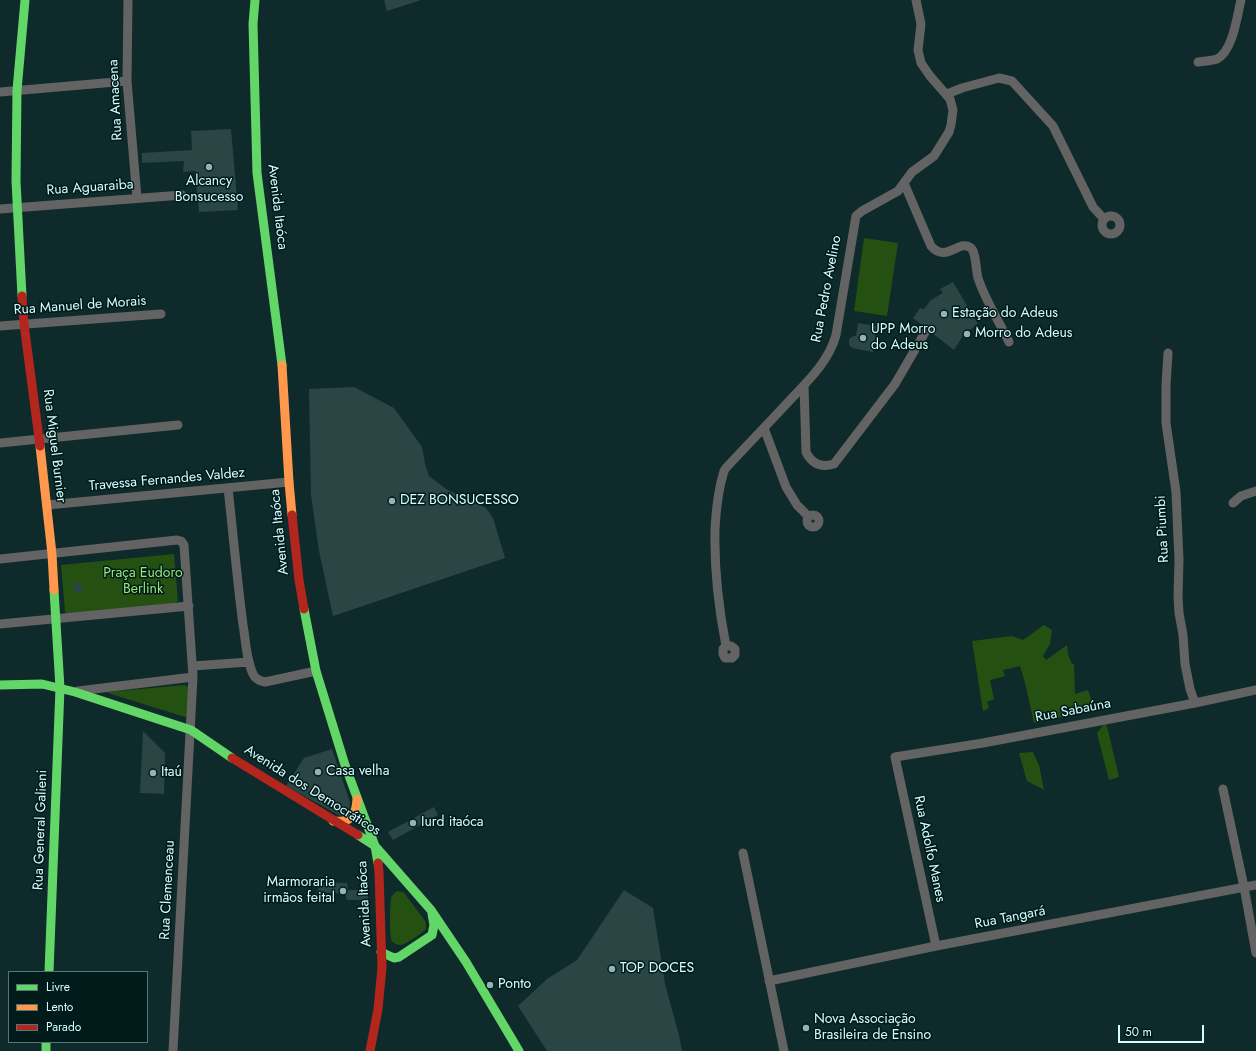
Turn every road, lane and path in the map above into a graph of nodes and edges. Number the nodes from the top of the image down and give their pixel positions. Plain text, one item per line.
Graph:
1 (25, 0) edge
2 (128, 0) edge
3 (255, 0) edge
4 (916, 0) edge
5 (1241, 0) edge
6 (1198, 62) dead end
7 (127, 81) junction
8 (17, 90) junction
9 (0, 92) edge
10 (947, 94) junction
11 (904, 183) junction
12 (182, 195) dead end
13 (137, 198) junction
14 (18, 208) junction
15 (0, 209) edge
16 (1104, 219) dead end
17 (161, 314) dead end
18 (24, 324) junction
19 (0, 326) edge
20 (927, 329) dead end
21 (1009, 342) dead end
22 (1168, 353) dead end
23 (804, 385) junction
24 (178, 425) dead end
25 (764, 428) junction
26 (38, 439) junction
27 (0, 443) edge
28 (289, 482) junction
29 (228, 488) junction
30 (1256, 491) edge
31 (1233, 503) dead end
32 (47, 505) junction
33 (808, 516) dead end
34 (52, 554) junction
35 (0, 559) edge
36 (189, 606) junction
37 (57, 619) junction
38 (0, 624) edge
39 (726, 646) dead end
40 (249, 662) junction
41 (193, 666) junction
42 (316, 671) junction
43 (193, 677) junction
44 (0, 685) edge
45 (60, 688) junction
46 (1256, 690) edge
47 (75, 692) junction
48 (1195, 703) junction
49 (191, 730) junction
50 (895, 757) joint
51 (1223, 789) dead end
52 (357, 797) junction
53 (334, 821) junction
54 (375, 846) junction
55 (743, 854) dead end
56 (1256, 885) edge
57 (1244, 887) junction
58 (431, 910) junction
59 (936, 946) junction
60 (381, 952) junction
61 (1256, 953) edge
62 (49, 971) edge
63 (769, 981) junction
64 (173, 1051) edge
65 (370, 1051) edge
66 (519, 1051) edge
67 (784, 1051) edge

1 - 8 main road, Rua Miguel Burnier
2 - 7 street, Rua Amacena
3 - 28 main road, Avenida Itaóca
4 - 10 street, Rua Pedro Avelino
5 - 6 street
7 - 8 street
7 - 13 street, Rua Amacena
8 - 9 street
8 - 14 main road, Rua Miguel Burnier
10 - 11 street, Rua Pedro Avelino
10 - 16 street
11 - 21 street
11 - 23 street, Rua Pedro Avelino
12 - 13 street, Rua Aguaraiba
13 - 14 street, Rua Aguaraiba
14 - 15 street, Rua Aguaraiba
14 - 18 main road, Rua Miguel Burnier
17 - 18 street, Rua Manuel de Morais
18 - 19 street, Rua Manuel de Morais
18 - 26 main road, Rua Miguel Burnier
20 - 23 street
22 - 48 street, Rua Piumbi
23 - 25 street, Rua Pedro Avelino
24 - 26 street
25 - 33 street
25 - 39 street, Rua Pedro Avelino
26 - 27 street
26 - 32 main road, Rua Miguel Burnier
28 - 29 street, Travessa Fernandes Valdez
28 - 42 main road, Avenida Itaóca
29 - 32 street, Travessa Fernandes Valdez
29 - 40 street
30 - 31 street
32 - 34 main road, Rua Miguel Burnier
34 - 35 street
34 - 36 street, Rua Clemenceau
34 - 37 main road, Rua Miguel Burnier
36 - 37 street
36 - 41 street, Rua Clemenceau
37 - 38 street
37 - 45 main road, Rua Miguel Burnier
40 - 41 street
40 - 42 street
41 - 43 street, Rua Clemenceau
42 - 52 main road, Avenida Itaóca
43 - 47 street
43 - 49 street, Rua Clemenceau
44 - 45 main road, Avenida dos Democráticos
45 - 47 main road, Avenida dos Democráticos
45 - 62 main road, Rua General Galieni
46 - 48 street, Rua Sabaúna
47 - 49 main road, Avenida dos Democráticos
48 - 50 street, Rua Sabaúna
49 - 53 main road, Avenida dos Democráticos
49 - 64 street, Rua Clemenceau
50 - 59 street, Rua Adolfo Manes
51 - 57 street
52 - 53 main road
52 - 54 main road, Avenida Itaóca
53 - 54 main road, Avenida dos Democráticos
54 - 58 main road, Avenida dos Democráticos
54 - 60 main road, Avenida Itaóca
55 - 63 street
56 - 57 street, Rua Tangará
57 - 59 street, Rua Tangará
57 - 61 street
58 - 60 main road
58 - 66 main road, Avenida dos Democráticos
59 - 63 street, Rua Tangará
60 - 65 main road, Avenida Itaóca
63 - 67 street

